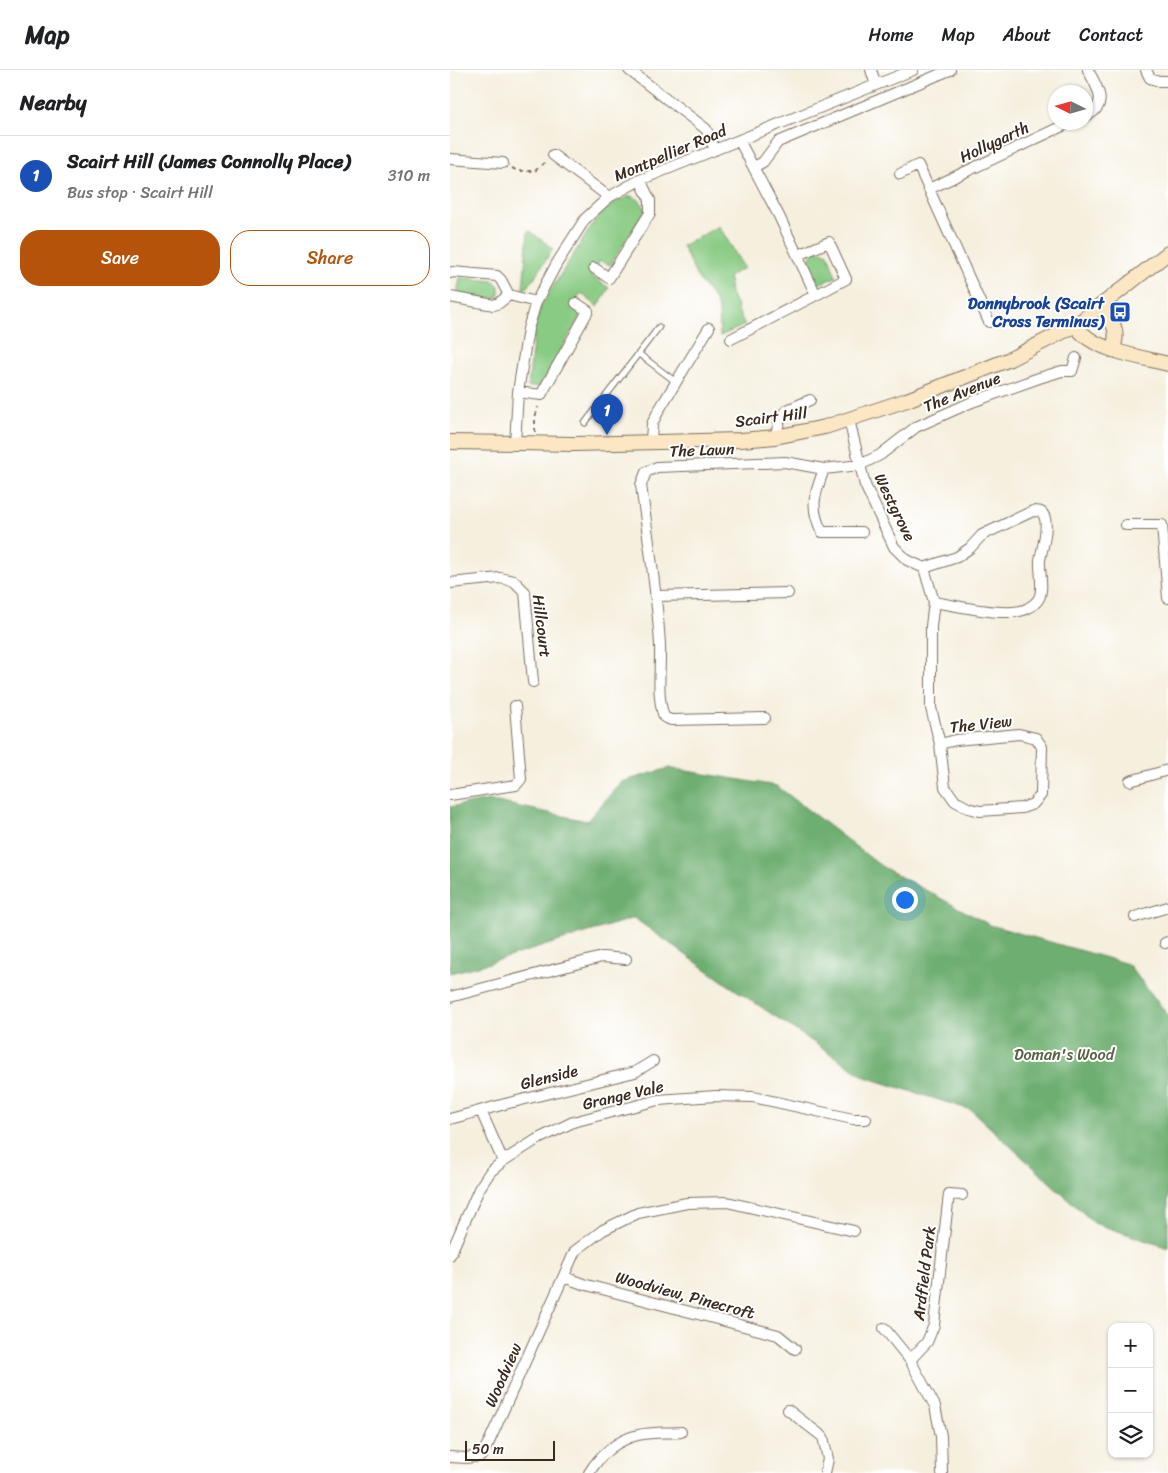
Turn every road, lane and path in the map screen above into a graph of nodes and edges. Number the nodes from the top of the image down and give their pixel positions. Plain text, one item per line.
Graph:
1 (629, 70) edge
2 (871, 70) edge
3 (913, 70) edge
4 (950, 70) edge
5 (1088, 70) edge
6 (1146, 70) edge
7 (1168, 81) edge
8 (876, 85) junction
9 (1093, 112) edge
10 (1054, 130) edge
11 (739, 140) junction
12 (715, 150) junction
13 (553, 155) joint
14 (450, 159) edge
15 (503, 163) joint
16 (754, 167) junction
17 (900, 174) dead end
18 (640, 180) junction
19 (929, 189) junction
20 (609, 197) junction
21 (1168, 253) edge
22 (798, 255) junction
23 (594, 268) dead end
24 (450, 273) edge
25 (509, 295) junction
26 (816, 295) junction
27 (450, 297) edge
28 (536, 302) junction
29 (576, 303) dead end
30 (1100, 306) junction
31 (989, 322) dead end
32 (1076, 325) junction
33 (659, 327) dead end
34 (709, 328) dead end
35 (731, 339) dead end
36 (1112, 350) junction
37 (639, 354) junction
38 (1076, 358) dead end
39 (1168, 364) edge
40 (676, 382) junction
41 (518, 392) junction
42 (541, 395) junction
43 (810, 400) dead end
44 (849, 420) junction
45 (585, 423) dead end
46 (775, 437) junction
47 (450, 442) edge
48 (651, 442) junction
49 (515, 444) junction
50 (535, 444) junction
51 (860, 465) junction
52 (824, 469) junction
53 (1126, 525) dead end
54 (862, 532) dead end
55 (924, 568) junction
56 (450, 583) edge
57 (788, 593) dead end
58 (655, 596) junction
59 (1168, 598) edge
60 (934, 602) junction
61 (533, 682) dead end
62 (515, 706) dead end
63 (765, 718) dead end
64 (940, 744) junction
65 (1168, 770) edge
66 (1130, 781) dead end
67 (450, 794) edge
68 (1168, 907) edge
69 (1135, 916) dead end
70 (626, 960) dead end
71 (450, 997) edge
72 (653, 1061) dead end
73 (481, 1111) junction
74 (450, 1119) edge
75 (866, 1119) dead end
76 (503, 1161) junction
77 (962, 1195) dead end
78 (854, 1231) dead end
79 (450, 1254) edge
80 (564, 1277) junction
81 (884, 1328) dead end
82 (795, 1348) dead end
83 (910, 1360) junction
84 (788, 1410) dead end
85 (681, 1432) dead end
86 (450, 1457) edge
87 (589, 1473) edge
88 (824, 1473) edge
89 (942, 1473) edge

1 - 12 street
2 - 8 street
3 - 8 street, Montpellier Road
4 - 16 street
5 - 9 street
6 - 7 street
8 - 11 street, Montpellier Road
10 - 19 street, Hollygarth
11 - 12 street, Montpellier Road
11 - 16 street
12 - 18 street, Montpellier Road
13 - 15 path
13 - 20 street
14 - 15 street
16 - 22 street
17 - 19 street
18 - 20 street, Montpellier Road
18 - 23 street
19 - 31 street
20 - 28 street, Montpellier Road
21 - 30 street, Scairt Hill
22 - 26 street
22 - 26 street
24 - 25 street
25 - 27 street
25 - 28 street
26 - 35 street
28 - 41 street, Montpellier Road
29 - 42 street
30 - 32 street, Scairt Hill
30 - 36 street
32 - 36 street
32 - 44 street, Scairt Hill
33 - 37 lane
34 - 40 street
36 - 39 street
37 - 40 lane
37 - 45 lane
38 - 51 street, The Avenue
40 - 48 street
41 - 42 street
41 - 49 street, Montpellier Road
42 - 50 path
43 - 46 street
44 - 46 street, Scairt Hill
44 - 51 street, Westgrove
46 - 48 street, Scairt Hill
47 - 49 street, Scairt Hill
48 - 50 street, Scairt Hill
49 - 50 street, Scairt Hill
51 - 52 street, The Lawn
51 - 55 street, Westgrove
52 - 54 street
52 - 58 street, The Lawn
53 - 59 street
55 - 60 street
55 - 60 street
56 - 61 street, Hillcourt
57 - 58 street
58 - 63 street, The Lawn
60 - 64 street
62 - 67 street
64 - 64 street, The View
65 - 66 street
68 - 69 street
70 - 71 street
72 - 73 street, Glenside
73 - 74 street, Glenside
73 - 76 street
75 - 76 street, Grange Vale
76 - 79 street, Grange Vale
77 - 83 street, Ardfield Park
78 - 80 street
80 - 82 street, Woodview, Pinecroft
80 - 86 street, Woodview
81 - 83 street
83 - 89 street
84 - 88 street
85 - 87 street

